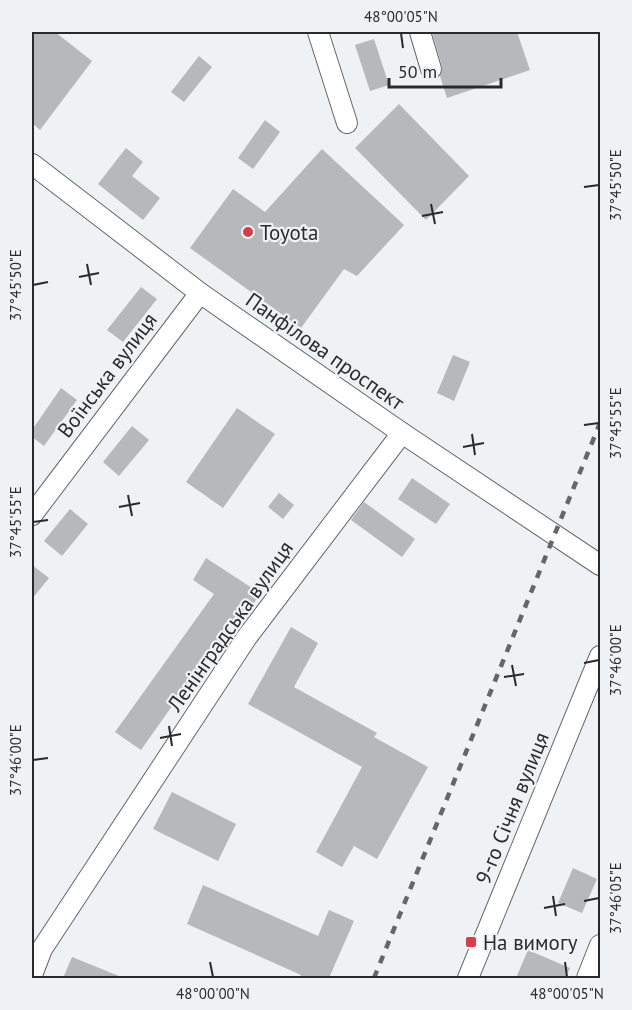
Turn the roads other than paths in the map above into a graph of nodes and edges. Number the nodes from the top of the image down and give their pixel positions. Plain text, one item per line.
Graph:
1 (318, 32) edge
2 (420, 32) edge
3 (431, 69) dead end
4 (347, 123) dead end
5 (32, 164) edge
6 (200, 293) junction
7 (402, 433) junction
8 (32, 515) edge
9 (600, 565) edge
10 (600, 656) edge
11 (600, 945) edge
12 (32, 975) edge
13 (468, 978) edge
14 (587, 978) edge

1 - 4 street
2 - 3 street
5 - 6 street, Панфілова проспект
6 - 7 street, Панфілова проспект
6 - 8 street, Воїнська вулиця
7 - 9 street, Панфілова проспект
7 - 12 street, Ленінградська вулиця
10 - 13 street, 9-го Січня вулиця
11 - 14 street

